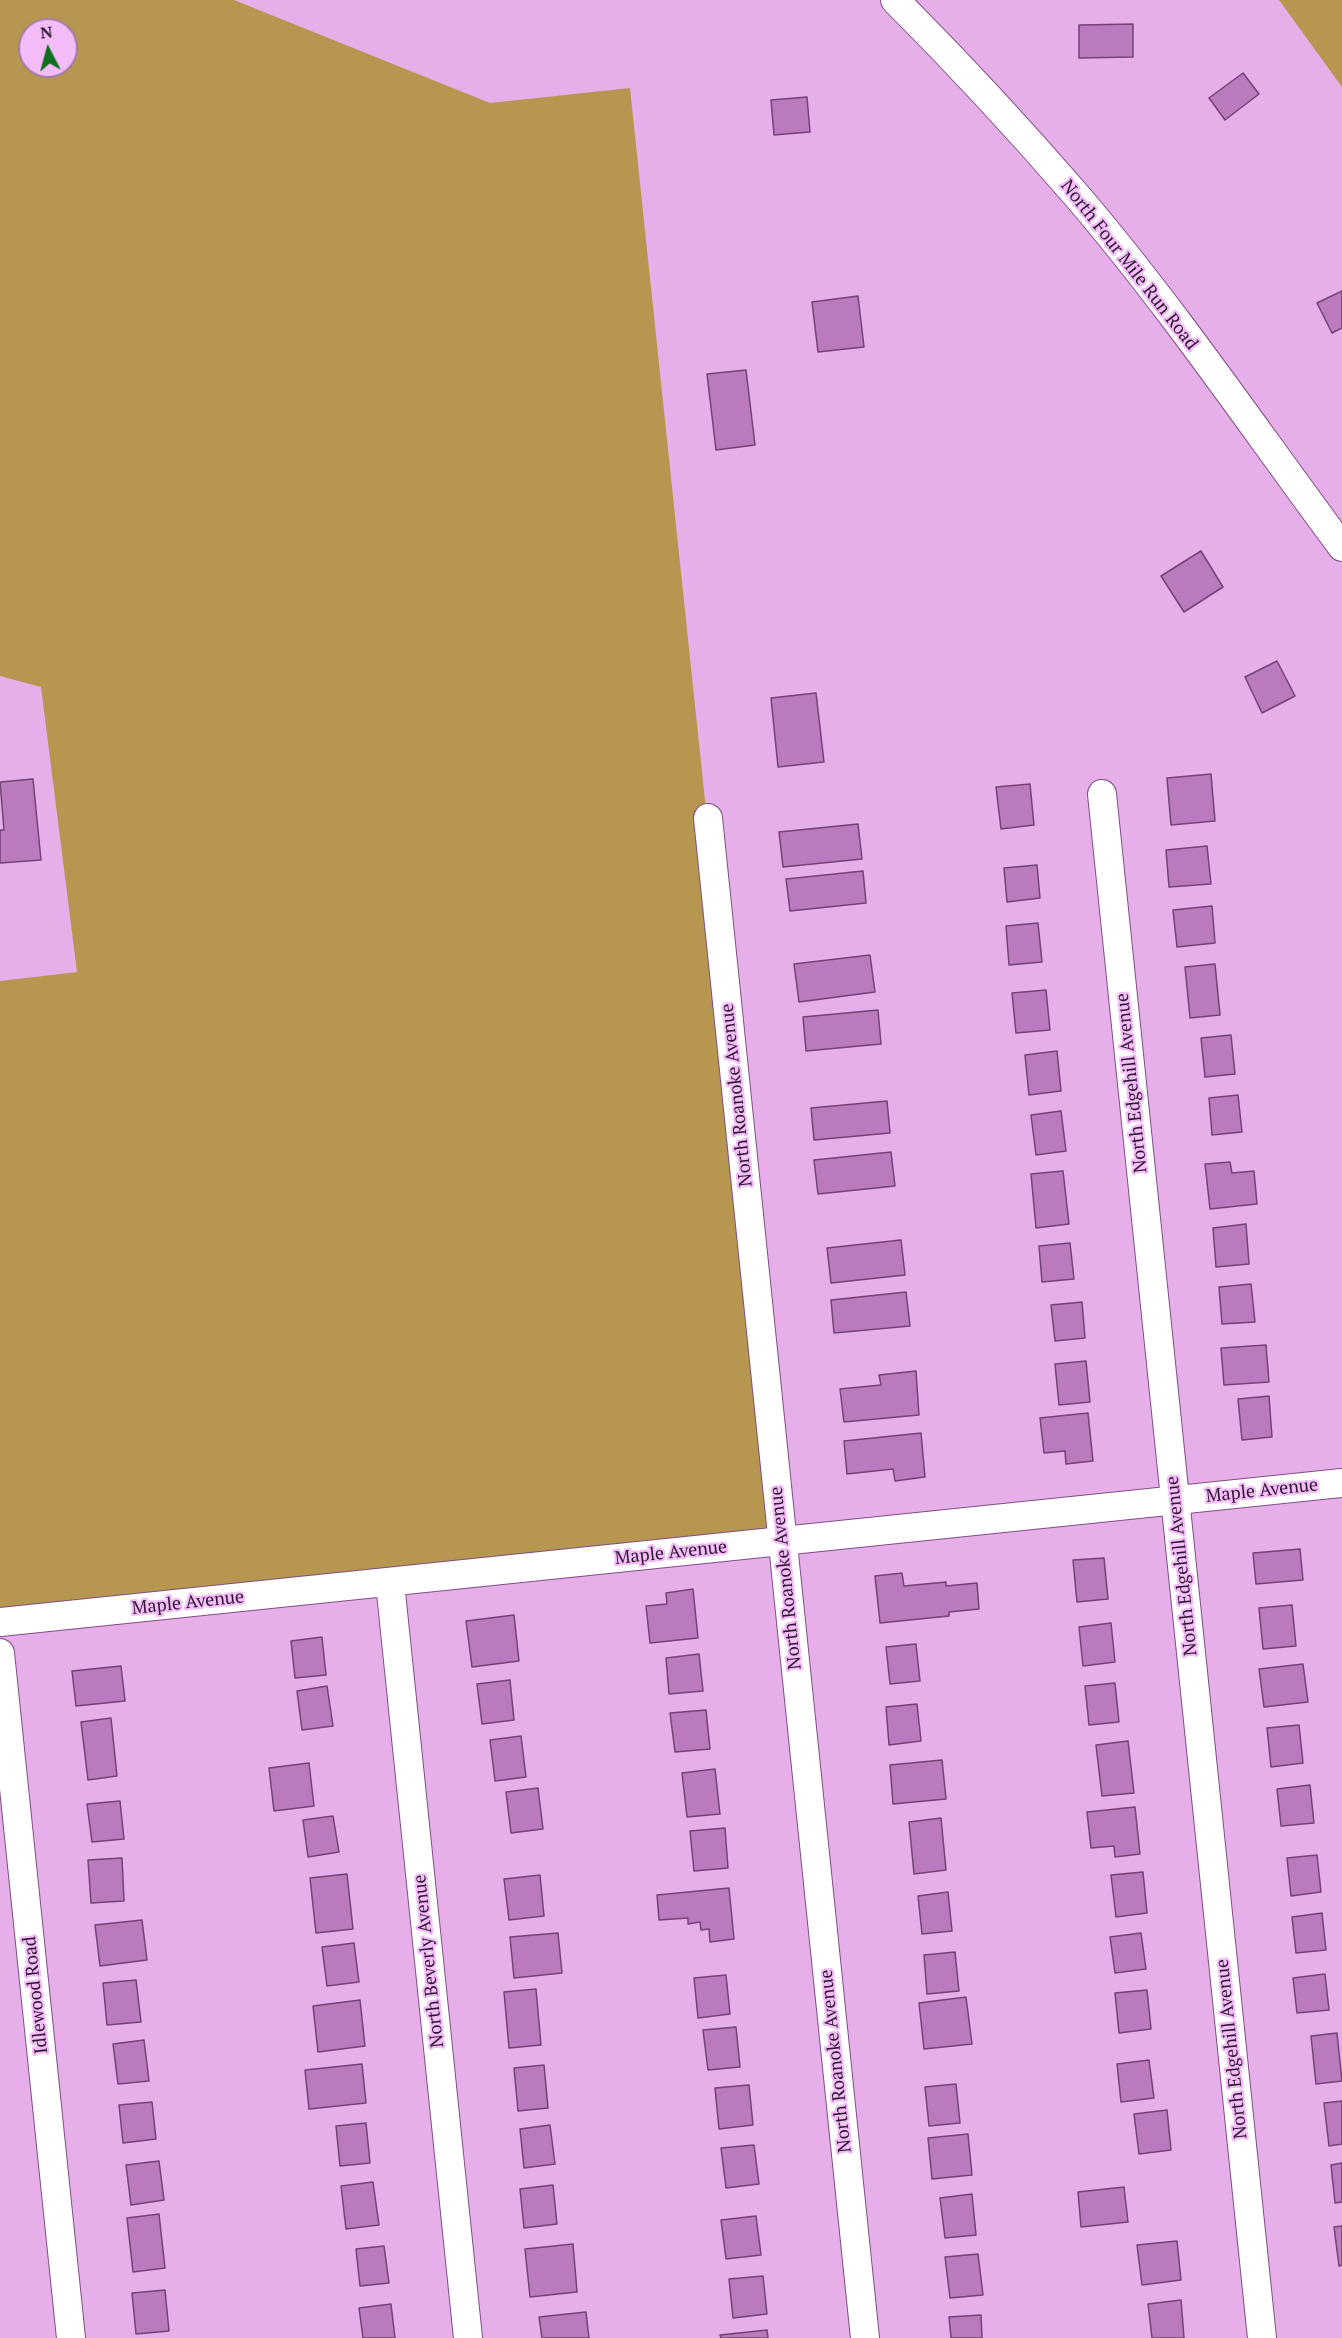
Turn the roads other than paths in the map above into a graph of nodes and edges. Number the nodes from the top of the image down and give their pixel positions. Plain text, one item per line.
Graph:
1 (895, 0) edge
2 (1342, 547) edge
3 (1102, 794) dead end
4 (708, 818) dead end
5 (1342, 1483) edge
6 (1176, 1500) junction
7 (783, 1541) junction
8 (390, 1583) junction
9 (0, 1622) edge
10 (0, 1653) edge
11 (71, 2338) edge
12 (468, 2338) edge
13 (865, 2338) edge
14 (1262, 2338) edge

1 - 2 street, North Four Mile Run Road
3 - 6 street, North Edgehill Avenue
4 - 7 street, North Roanoke Avenue
5 - 6 street, Maple Avenue
6 - 7 street, Maple Avenue
6 - 14 street, North Edgehill Avenue
7 - 8 street, Maple Avenue
7 - 13 street, North Roanoke Avenue
8 - 9 street, Maple Avenue
8 - 12 street, North Beverly Avenue
10 - 11 street, Idlewood Road

